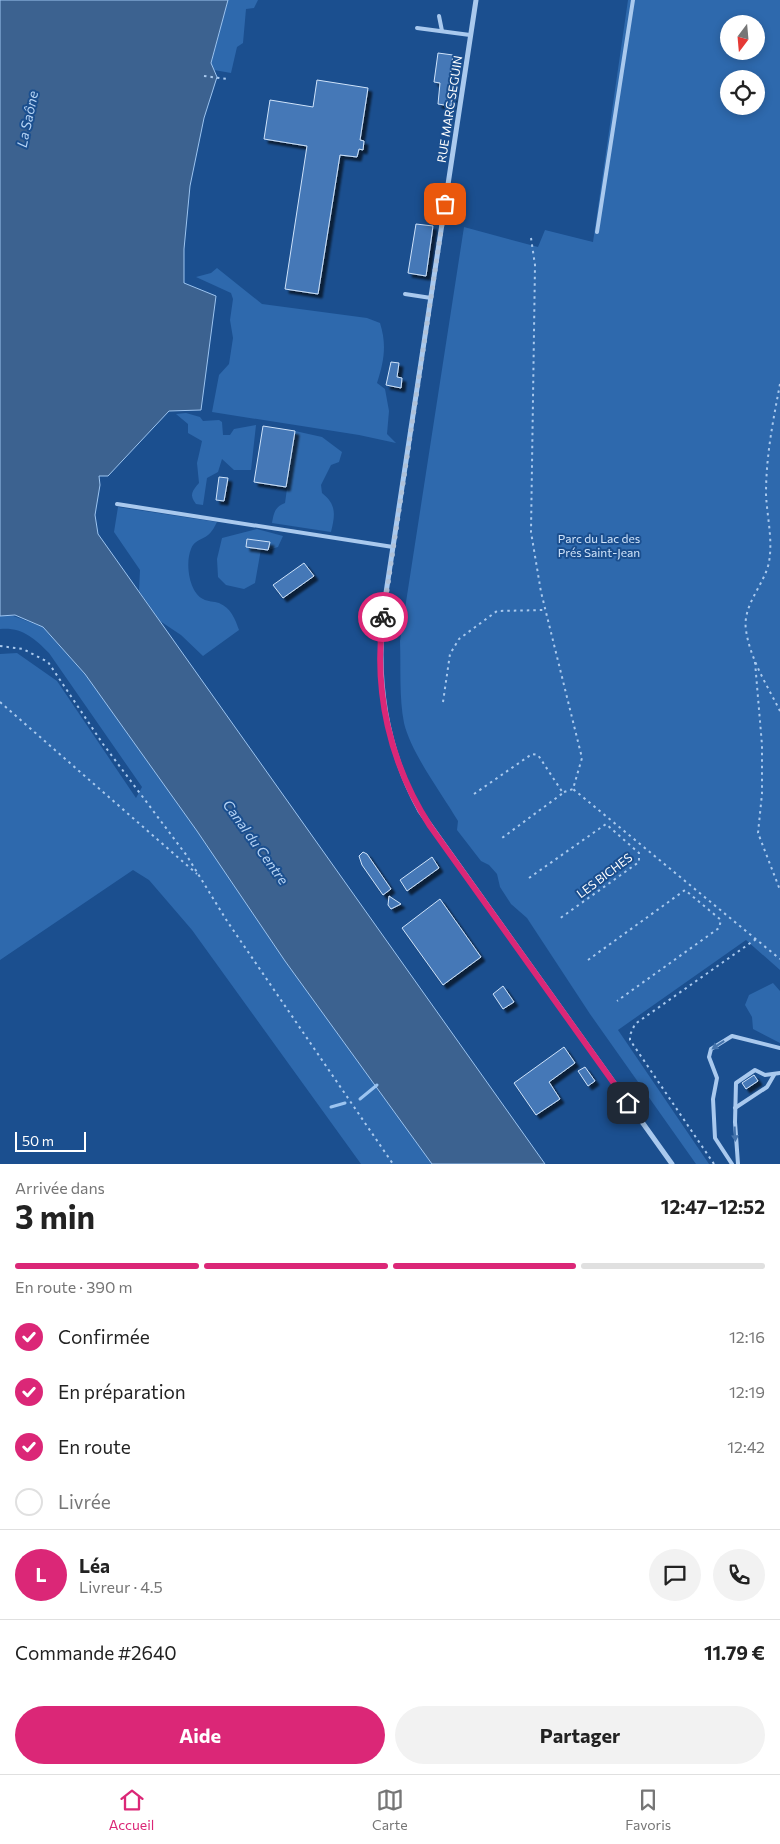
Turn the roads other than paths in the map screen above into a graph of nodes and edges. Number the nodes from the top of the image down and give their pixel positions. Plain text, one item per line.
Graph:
1 (476, 0) edge
2 (633, 0) edge
3 (439, 16) dead end
4 (417, 28) dead end
5 (442, 32) junction
6 (470, 36) junction
7 (597, 232) dead end
8 (405, 294) dead end
9 (431, 298) junction
10 (117, 504) dead end
11 (393, 547) junction
12 (780, 1048) edge
13 (780, 1073) edge
14 (774, 1075) junction
15 (735, 1108) junction
16 (672, 1164) edge
17 (732, 1164) edge
18 (738, 1164) edge

1 - 6 street, RUE MARC SEGUIN
2 - 7 lane
3 - 5 lane
4 - 5 lane
5 - 6 lane
6 - 9 street, RUE MARC SEGUIN
8 - 9 lane
9 - 11 street, RUE MARC SEGUIN
10 - 11 lane
11 - 16 street, RUE MARC SEGUIN
12 -> 17 lane
13 - 14 lane
14 - 15 lane
14 - 15 lane
15 -> 18 lane

